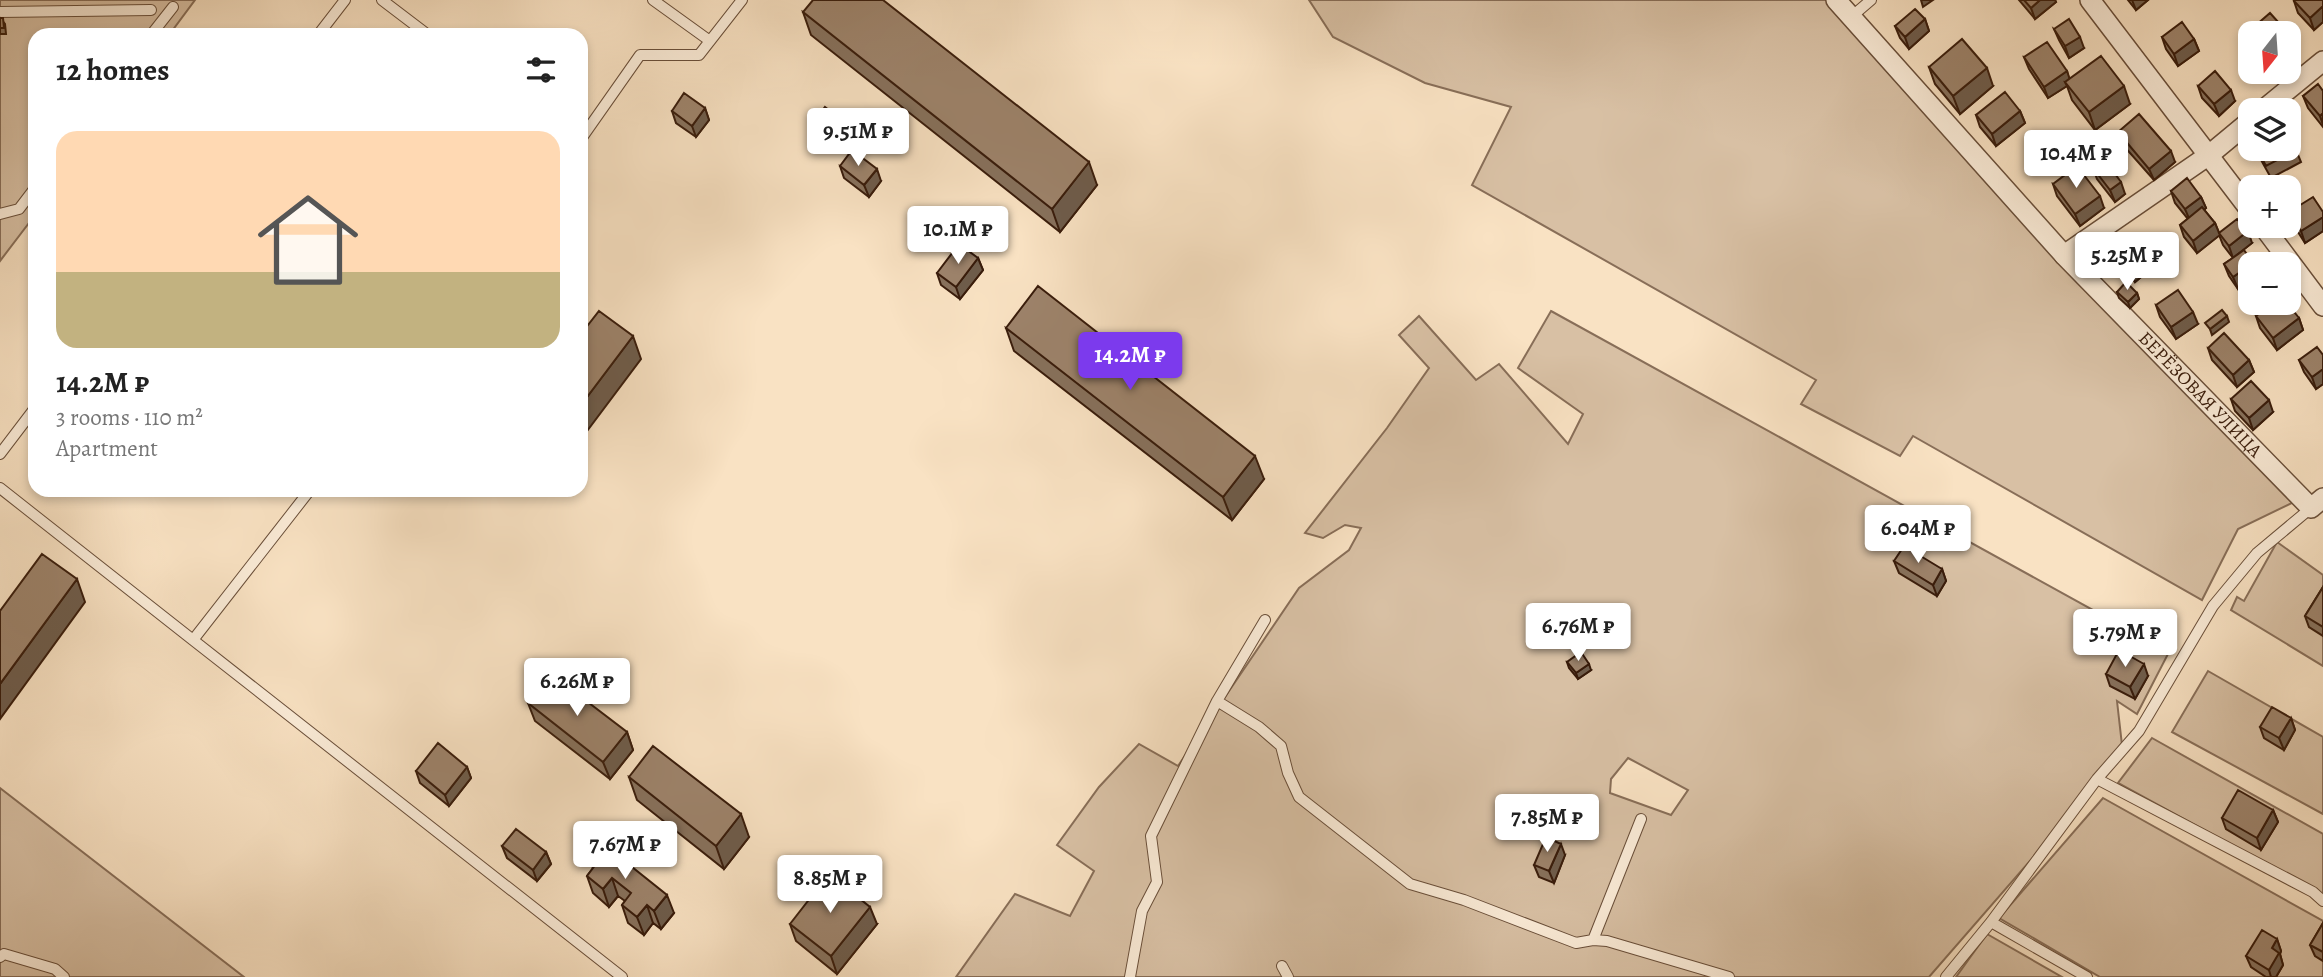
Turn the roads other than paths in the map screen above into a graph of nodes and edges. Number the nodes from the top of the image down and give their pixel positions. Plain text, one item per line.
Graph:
1 (345, 0) edge
2 (382, 0) edge
3 (653, 0) edge
4 (743, 0) edge
5 (1836, 0) edge
6 (1871, 0) edge
7 (2090, 0) edge
8 (173, 7) dead end
9 (151, 10) dead end
10 (0, 12) edge
11 (1850, 18) junction
12 (156, 28) edge
13 (323, 28) edge
14 (419, 28) edge
15 (710, 41) junction
16 (2323, 61) edge
17 (2278, 98) edge
18 (588, 129) edge
19 (2238, 131) edge
20 (2209, 155) junction
21 (2238, 194) edge
22 (28, 197) edge
23 (0, 214) edge
24 (2272, 238) edge
25 (2064, 255) junction
26 (2323, 306) edge
27 (28, 417) edge
28 (0, 454) edge
29 (0, 488) edge
30 (305, 497) edge
31 (2317, 503) edge
32 (1265, 620) dead end
33 (193, 640) junction
34 (1217, 701) junction
35 (2097, 779) junction
36 (1641, 819) dead end
37 (2323, 901) edge
38 (1992, 922) junction
39 (1593, 940) junction
40 (0, 957) edge
41 (1282, 966) dead end
42 (64, 977) edge
43 (622, 977) edge
44 (1130, 977) edge
45 (1288, 977) edge
46 (1729, 977) edge
47 (1946, 977) edge
48 (2087, 977) edge

1 - 13 lane
2 - 14 lane
3 - 15 lane
4 - 15 lane
5 - 11 street, БЕРЁЗОВАЯ УЛИЦА
6 - 11 lane
7 - 20 street
8 - 12 lane
9 - 10 lane
11 - 25 street, БЕРЁЗОВАЯ УЛИЦА
15 - 18 lane
16 - 17 street
19 - 20 street
20 - 21 street
20 - 25 street
22 - 23 lane
24 - 26 street
25 - 31 street, БЕРЁЗОВАЯ УЛИЦА
27 - 28 lane
29 - 33 lane
30 - 33 lane
31 - 35 lane
32 - 34 lane
33 - 43 lane
34 - 39 lane
34 - 44 lane
35 - 37 lane
35 - 38 lane
36 - 39 lane
38 - 47 lane
38 - 48 lane
39 - 46 lane
40 - 42 lane
41 - 45 lane

